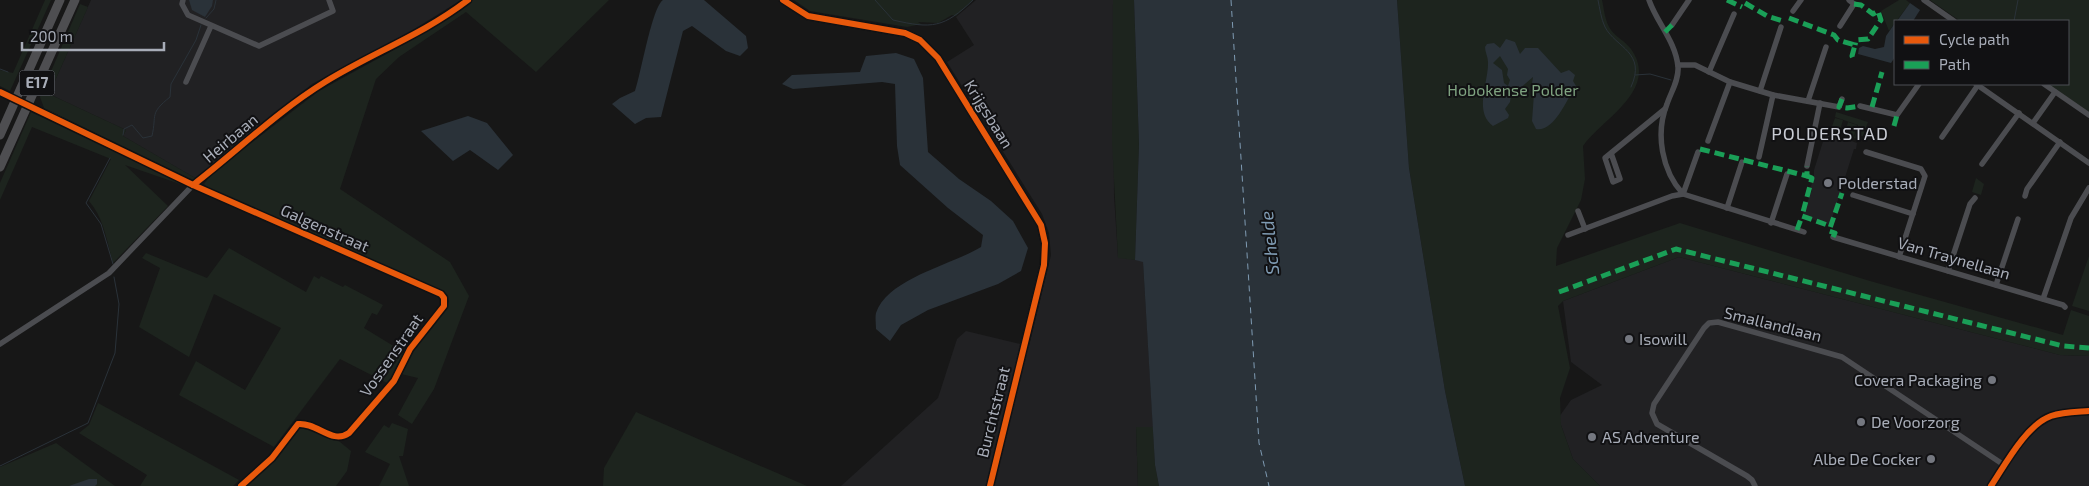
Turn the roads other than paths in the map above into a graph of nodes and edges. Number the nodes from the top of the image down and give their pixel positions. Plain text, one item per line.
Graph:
1 (60, 0) edge
2 (75, 0) edge
3 (183, 0) edge
4 (329, 0) edge
5 (468, 0) edge
6 (783, 0) edge
7 (1649, 0) edge
8 (1689, 0) edge
9 (1801, 0) edge
10 (1849, 0) edge
11 (1924, 0) edge
12 (1793, 11) dead end
13 (1734, 14) dead end
14 (1953, 20) edge
15 (1672, 25) dead end
16 (211, 26) junction
17 (1840, 26) dead end
18 (1780, 27) dead end
19 (1826, 47) dead end
20 (1678, 65) junction
21 (1710, 72) junction
22 (186, 82) dead end
23 (1730, 82) junction
24 (1918, 85) edge
25 (1976, 85) edge
26 (1978, 85) edge
27 (2045, 85) edge
28 (1760, 91) junction
29 (0, 92) edge
30 (2055, 92) junction
31 (1773, 95) junction
32 (1842, 99) dead end
33 (1808, 101) junction
34 (1820, 103) junction
35 (1860, 106) dead end
36 (1665, 108) junction
37 (2019, 114) junction
38 (2089, 116) edge
39 (1651, 121) junction
40 (2033, 123) junction
41 (1662, 128) junction
42 (0, 135) edge
43 (1942, 137) dead end
44 (1708, 141) dead end
45 (2060, 142) junction
46 (1698, 152) dead end
47 (1866, 152) dead end
48 (1611, 153) dead end
49 (1759, 157) dead end
50 (1742, 162) dead end
51 (2089, 163) edge
52 (1982, 164) dead end
53 (1807, 166) dead end
54 (0, 167) edge
55 (1787, 174) dead end
56 (193, 186) junction
57 (2089, 188) edge
58 (1683, 194) junction
59 (1853, 195) dead end
60 (2025, 196) dead end
61 (1975, 198) dead end
62 (1727, 208) junction
63 (1578, 211) dead end
64 (1913, 214) junction
65 (2018, 219) dead end
66 (1771, 222) junction
67 (1585, 229) junction
68 (1804, 232) dead end
69 (1568, 235) dead end
70 (1833, 237) dead end
71 (1899, 257) junction
72 (1948, 271) junction
73 (1996, 285) junction
74 (444, 298) joint
75 (2044, 299) junction
76 (2065, 308) dead end
77 (0, 344) edge
78 (1024, 345) joint
79 (2089, 412) edge
80 (2004, 465) junction
81 (241, 486) edge
82 (990, 486) edge
83 (1755, 486) edge
84 (1991, 486) edge

1 - 42 highway, E17
2 - 54 highway, E17
3 - 16 street
4 - 16 street
5 - 56 street, Heirbaan
6 - 78 main road, Krijgsbaan
7 - 20 street
8 - 15 street
9 - 12 street
10 - 17 street
11 - 14 street
13 - 21 street
16 - 22 street
18 - 28 street
19 - 33 street
20 - 21 street
20 - 36 street
21 - 23 street
23 - 28 street
23 - 44 street
24 - 35 street
25 - 43 street
26 - 37 street
27 - 30 street
28 - 31 street
29 - 56 street, bridge
30 - 38 street
30 - 40 street
31 - 33 street
31 - 49 street
32 - 34 street
33 - 34 street
34 - 53 street
36 - 39 street
36 - 41 street
37 - 40 street
37 - 52 street
39 - 41 street
39 - 48 street
40 - 45 street
41 - 58 street
45 - 51 street
45 - 60 street
46 - 58 street
47 - 64 street
50 - 62 street
55 - 66 street
56 - 74 street, Galgenstraat
56 - 77 street
57 - 75 street
58 - 62 street
58 - 67 street
59 - 64 street
61 - 72 street
62 - 66 street
63 - 67 street
64 - 71 street
65 - 73 street
66 - 68 street
67 - 69 street
70 - 71 street, Van Traynellaan
71 - 72 street, Van Traynellaan
72 - 73 street, Van Traynellaan
73 - 75 street, Van Traynellaan
74 - 81 street, Vossenstraat
75 - 76 street, Van Traynellaan
78 - 82 main road, Burchtstraat
79 - 80 street
80 - 83 street, Smallandlaan
80 - 84 street

